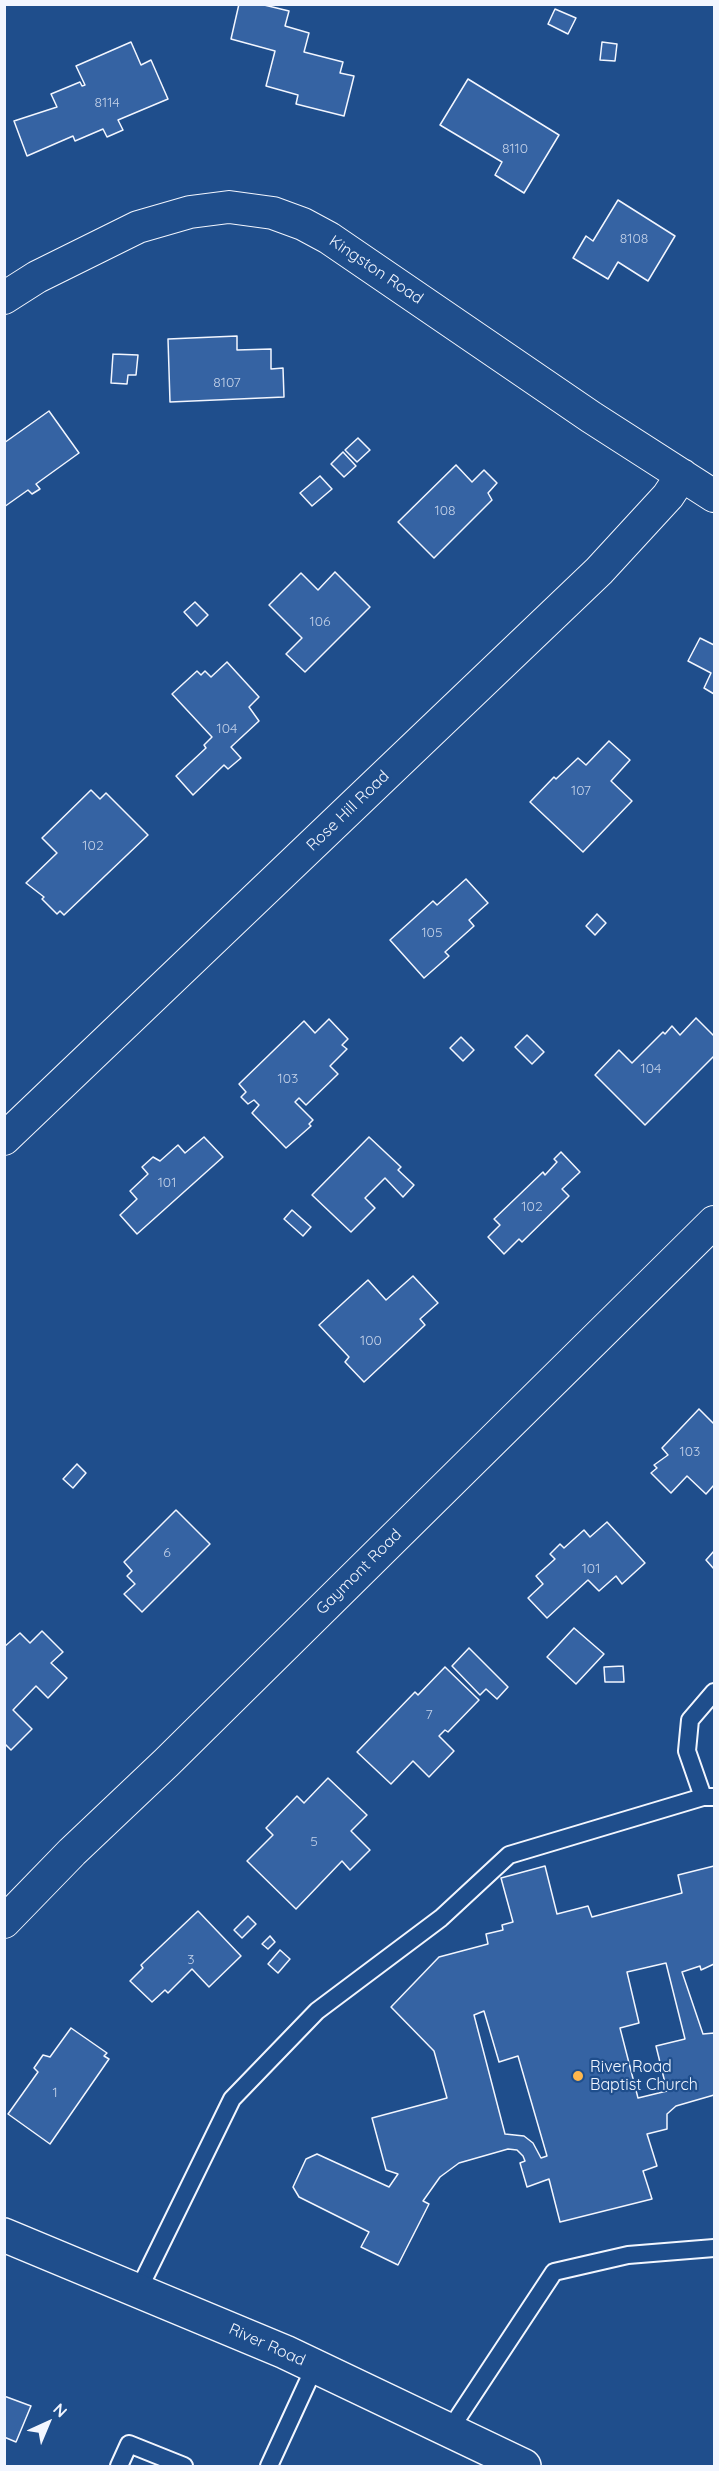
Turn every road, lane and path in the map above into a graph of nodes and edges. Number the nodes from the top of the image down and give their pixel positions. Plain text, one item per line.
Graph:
1 (4, 298) edge
2 (682, 475) junction
3 (714, 496) edge
4 (4, 1138) edge
5 (714, 1222) edge
6 (714, 1692) edge
7 (709, 1797) edge
8 (4, 1922) edge
9 (4, 2235) edge
10 (714, 2248) edge
11 (139, 2289) junction
12 (315, 2367) junction
13 (448, 2431) junction
14 (119, 2466) edge
15 (184, 2466) edge
16 (270, 2466) edge
17 (524, 2466) edge

1 - 2 street, Kingston Road
2 - 3 street, Kingston Road
2 - 4 street, Rose Hill Road
5 - 8 street, Gaymont Road
6 - 7 lane
7 - 11 lane
9 - 11 main road, River Road
10 - 13 lane
11 - 12 main road, River Road
12 - 13 main road, River Road
12 - 16 lane
13 - 17 main road, River Road
14 - 15 lane

